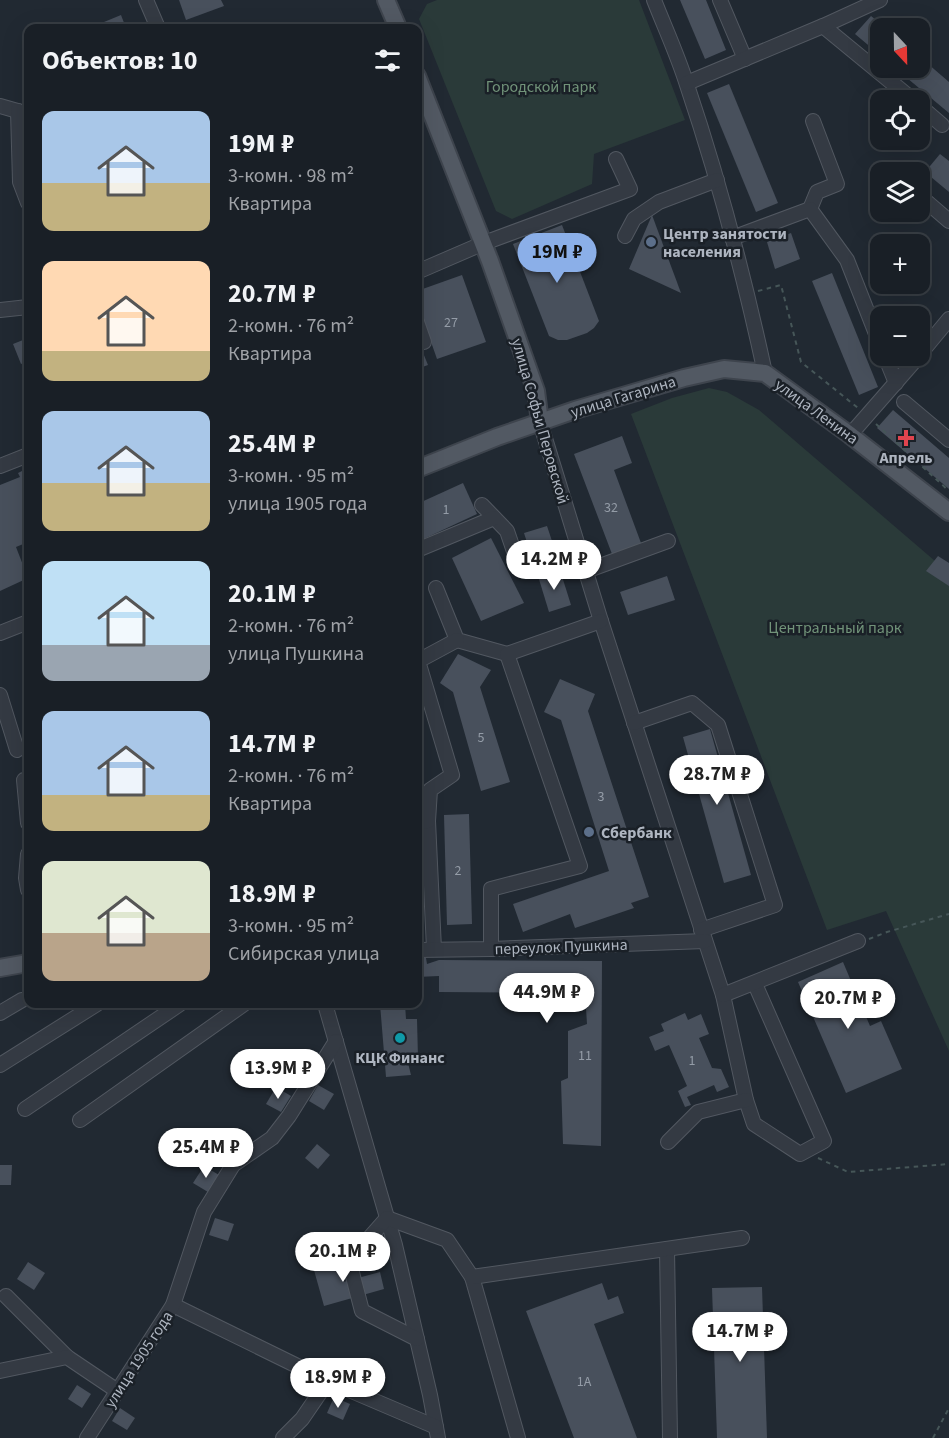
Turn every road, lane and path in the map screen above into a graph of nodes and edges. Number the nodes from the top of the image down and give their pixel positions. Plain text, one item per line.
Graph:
1 (146, 0) edge
2 (654, 0) edge
3 (720, 0) edge
4 (880, 0) edge
5 (390, 1) edge
6 (156, 24) edge
7 (397, 24) edge
8 (823, 26) junction
9 (745, 59) junction
10 (687, 83) junction
11 (422, 88) edge
12 (901, 90) edge
13 (0, 106) edge
14 (23, 112) edge
15 (930, 115) edge
16 (813, 121) dead end
17 (942, 125) dead end
18 (616, 159) dead end
19 (717, 180) junction
20 (24, 192) edge
21 (930, 205) edge
22 (810, 209) junction
23 (949, 221) edge
24 (625, 236) dead end
25 (732, 238) junction
26 (484, 243) junction
27 (422, 270) edge
28 (748, 293) junction
29 (24, 307) edge
30 (0, 310) edge
31 (870, 318) edge
32 (949, 319) edge
33 (422, 336) edge
34 (424, 342) dead end
35 (930, 342) edge
36 (889, 366) edge
37 (910, 366) edge
38 (765, 373) junction
39 (896, 383) junction
40 (904, 402) dead end
41 (867, 416) junction
42 (540, 422) junction
43 (850, 435) junction
44 (949, 440) edge
45 (24, 457) edge
46 (0, 466) edge
47 (422, 467) edge
48 (949, 491) edge
49 (482, 505) dead end
50 (949, 512) edge
51 (494, 518) junction
52 (668, 541) dead end
53 (578, 547) junction
54 (422, 548) edge
55 (585, 571) junction
56 (436, 588) dead end
57 (601, 621) junction
58 (24, 624) edge
59 (0, 633) edge
60 (457, 640) junction
61 (507, 654) junction
62 (422, 659) edge
63 (422, 674) edge
64 (0, 695) edge
65 (634, 723) junction
66 (17, 750) dead end
67 (422, 822) edge
68 (949, 914) edge
69 (703, 935) junction
70 (863, 940) joint
71 (434, 949) junction
72 (491, 949) junction
73 (422, 950) edge
74 (24, 964) edge
75 (0, 968) edge
76 (754, 984) junction
77 (723, 995) junction
78 (22, 1000) dead end
79 (91, 1008) edge
80 (174, 1008) edge
81 (238, 1008) edge
82 (326, 1008) edge
83 (0, 1013) edge
84 (336, 1041) junction
85 (0, 1065) edge
86 (746, 1100) junction
87 (25, 1109) dead end
88 (80, 1120) dead end
89 (668, 1142) dead end
90 (804, 1151) junction
91 (949, 1164) edge
92 (387, 1218) junction
93 (742, 1238) dead end
94 (667, 1249) junction
95 (472, 1276) junction
96 (6, 1296) dead end
97 (173, 1305) junction
98 (417, 1339) junction
99 (67, 1357) junction
100 (0, 1371) edge
101 (328, 1381) junction
102 (117, 1390) junction
103 (949, 1408) edge
104 (437, 1433) edge
105 (87, 1438) edge
106 (283, 1438) edge
107 (518, 1438) edge
108 (670, 1438) edge
109 (933, 1438) edge

1 - 6 street
2 - 10 street, улица Ленина
3 - 9 street
4 - 8 street
5 - 7 main road
8 - 9 street
8 - 12 street
9 - 10 street
10 - 19 street, улица Ленина
11 - 26 main road, улица Софьи Перовской
13 - 14 street
14 - 20 street
15 - 17 street
16 - 22 street
18 - 26 street
19 - 24 street
19 - 25 street, улица Ленина
21 - 23 street
22 - 25 street
22 - 31 street
25 - 28 street, улица Ленина
26 - 27 street
26 - 42 main road, улица Софьи Перовской
28 - 38 street, улица Ленина
28 - 41 path
29 - 30 street
32 - 35 street
33 - 34 street
36 - 39 street
37 - 39 street
38 - 42 main road, улица Гагарина
38 - 43 main road, улица Ленина
39 - 41 street
40 - 44 street
41 - 43 street
41 - 48 path
42 - 47 main road, улица Гагарина
42 - 53 street, улица Софьи Перовской
43 - 50 main road, улица Ленина
45 - 46 street
49 - 51 street
51 - 53 street
51 - 54 street
52 - 55 street
53 - 55 street, улица Софьи Перовской
55 - 57 street, улица Софьи Перовской
56 - 60 street
57 - 61 street
57 - 65 street, улица Софьи Перовской
58 - 59 street
60 - 61 street
60 - 62 street
61 - 72 street
63 - 67 street
64 - 66 street
65 - 69 street, улица Софьи Перовской
65 - 69 street, переулок Пушкина
67 - 71 street
68 - 70 path
69 - 72 street, переулок Пушкина
69 - 77 street, улица Софьи Перовской
70 - 76 street
71 - 72 street, переулок Пушкина
71 - 73 street, переулок Пушкина
74 - 75 main road
76 - 77 street
76 - 90 street
77 - 86 street, улица Софьи Перовской
78 - 83 street
79 - 85 street
80 - 87 street
81 - 88 street
82 - 84 street
84 - 92 street
84 - 97 street, улица 1905 года
86 - 89 street
86 - 90 street, улица Софьи Перовской
90 - 91 path
92 - 95 street
92 - 98 street
92 - 98 street
93 - 94 street
94 - 95 street
94 - 108 street
95 - 107 street
96 - 99 street
97 - 101 street
97 - 102 street, улица 1905 года
98 - 104 street
99 - 100 street
99 - 102 street
101 - 104 street
101 - 106 street
102 - 105 street, улица 1905 года
103 - 109 path

